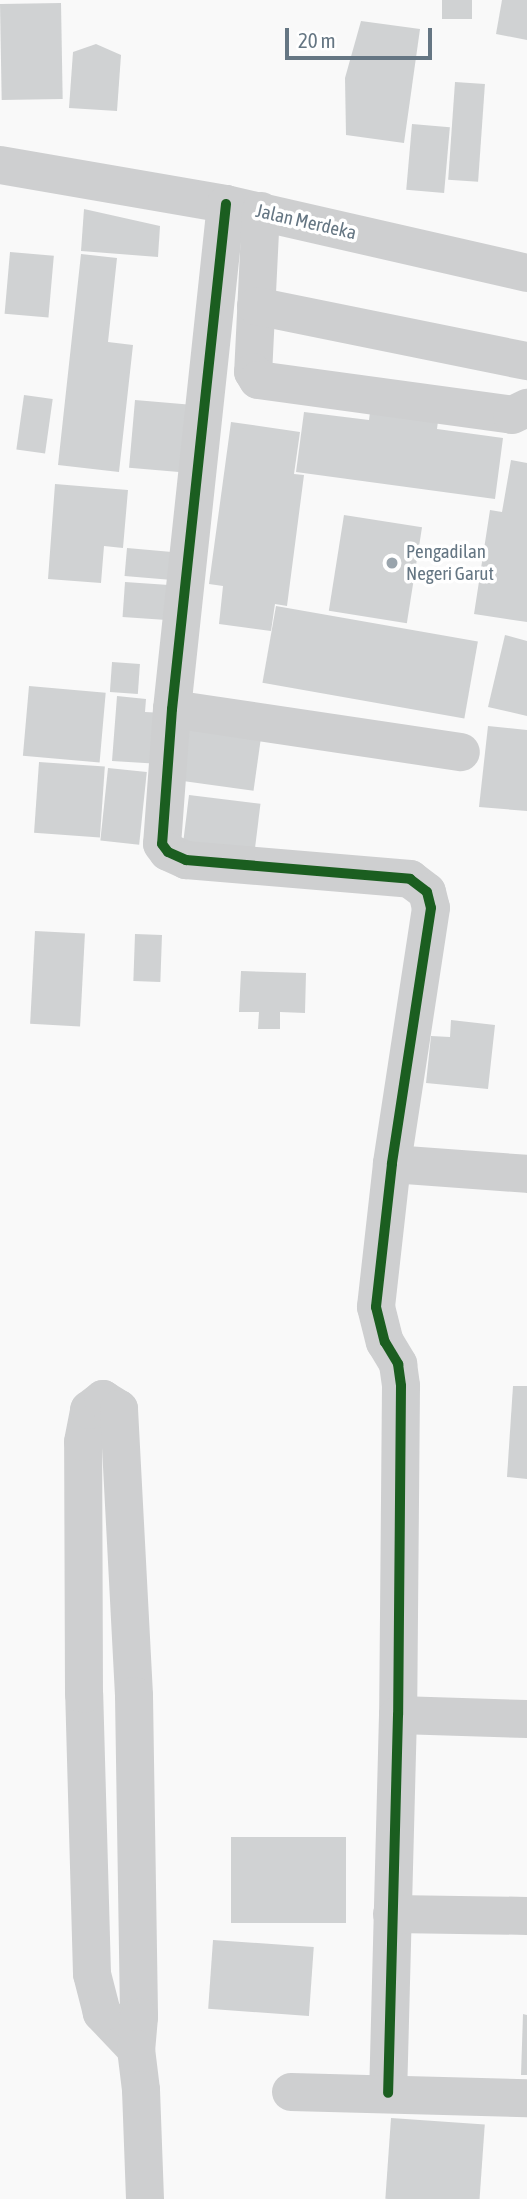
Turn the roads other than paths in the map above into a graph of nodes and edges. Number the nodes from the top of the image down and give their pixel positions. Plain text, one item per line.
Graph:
1 (0, 165) edge
2 (243, 207) junction
3 (527, 273) edge
4 (256, 306) junction
5 (527, 361) edge
6 (527, 408) edge
7 (172, 709) junction
8 (461, 752) dead end
9 (392, 1164) junction
10 (527, 1174) edge
11 (84, 1694) junction
12 (134, 1696) junction
13 (398, 1715) junction
14 (527, 1719) edge
15 (392, 1914) junction
16 (527, 1916) edge
17 (136, 2049) junction
18 (291, 2092) dead end
19 (388, 2093) junction
20 (527, 2098) edge
21 (145, 2199) edge

1 - 2 street, Jalan Merdeka
2 - 3 street, Jalan Merdeka
2 - 4 street
2 - 7 street
4 - 5 street
4 - 6 street
7 - 8 street
7 - 9 street
9 - 10 street
9 - 13 street
11 - 12 street
11 - 12 street
11 - 17 street
12 - 17 street
13 - 14 street
13 - 15 street
15 - 16 street
15 - 19 street
17 - 21 street
18 - 19 street
19 - 20 street

